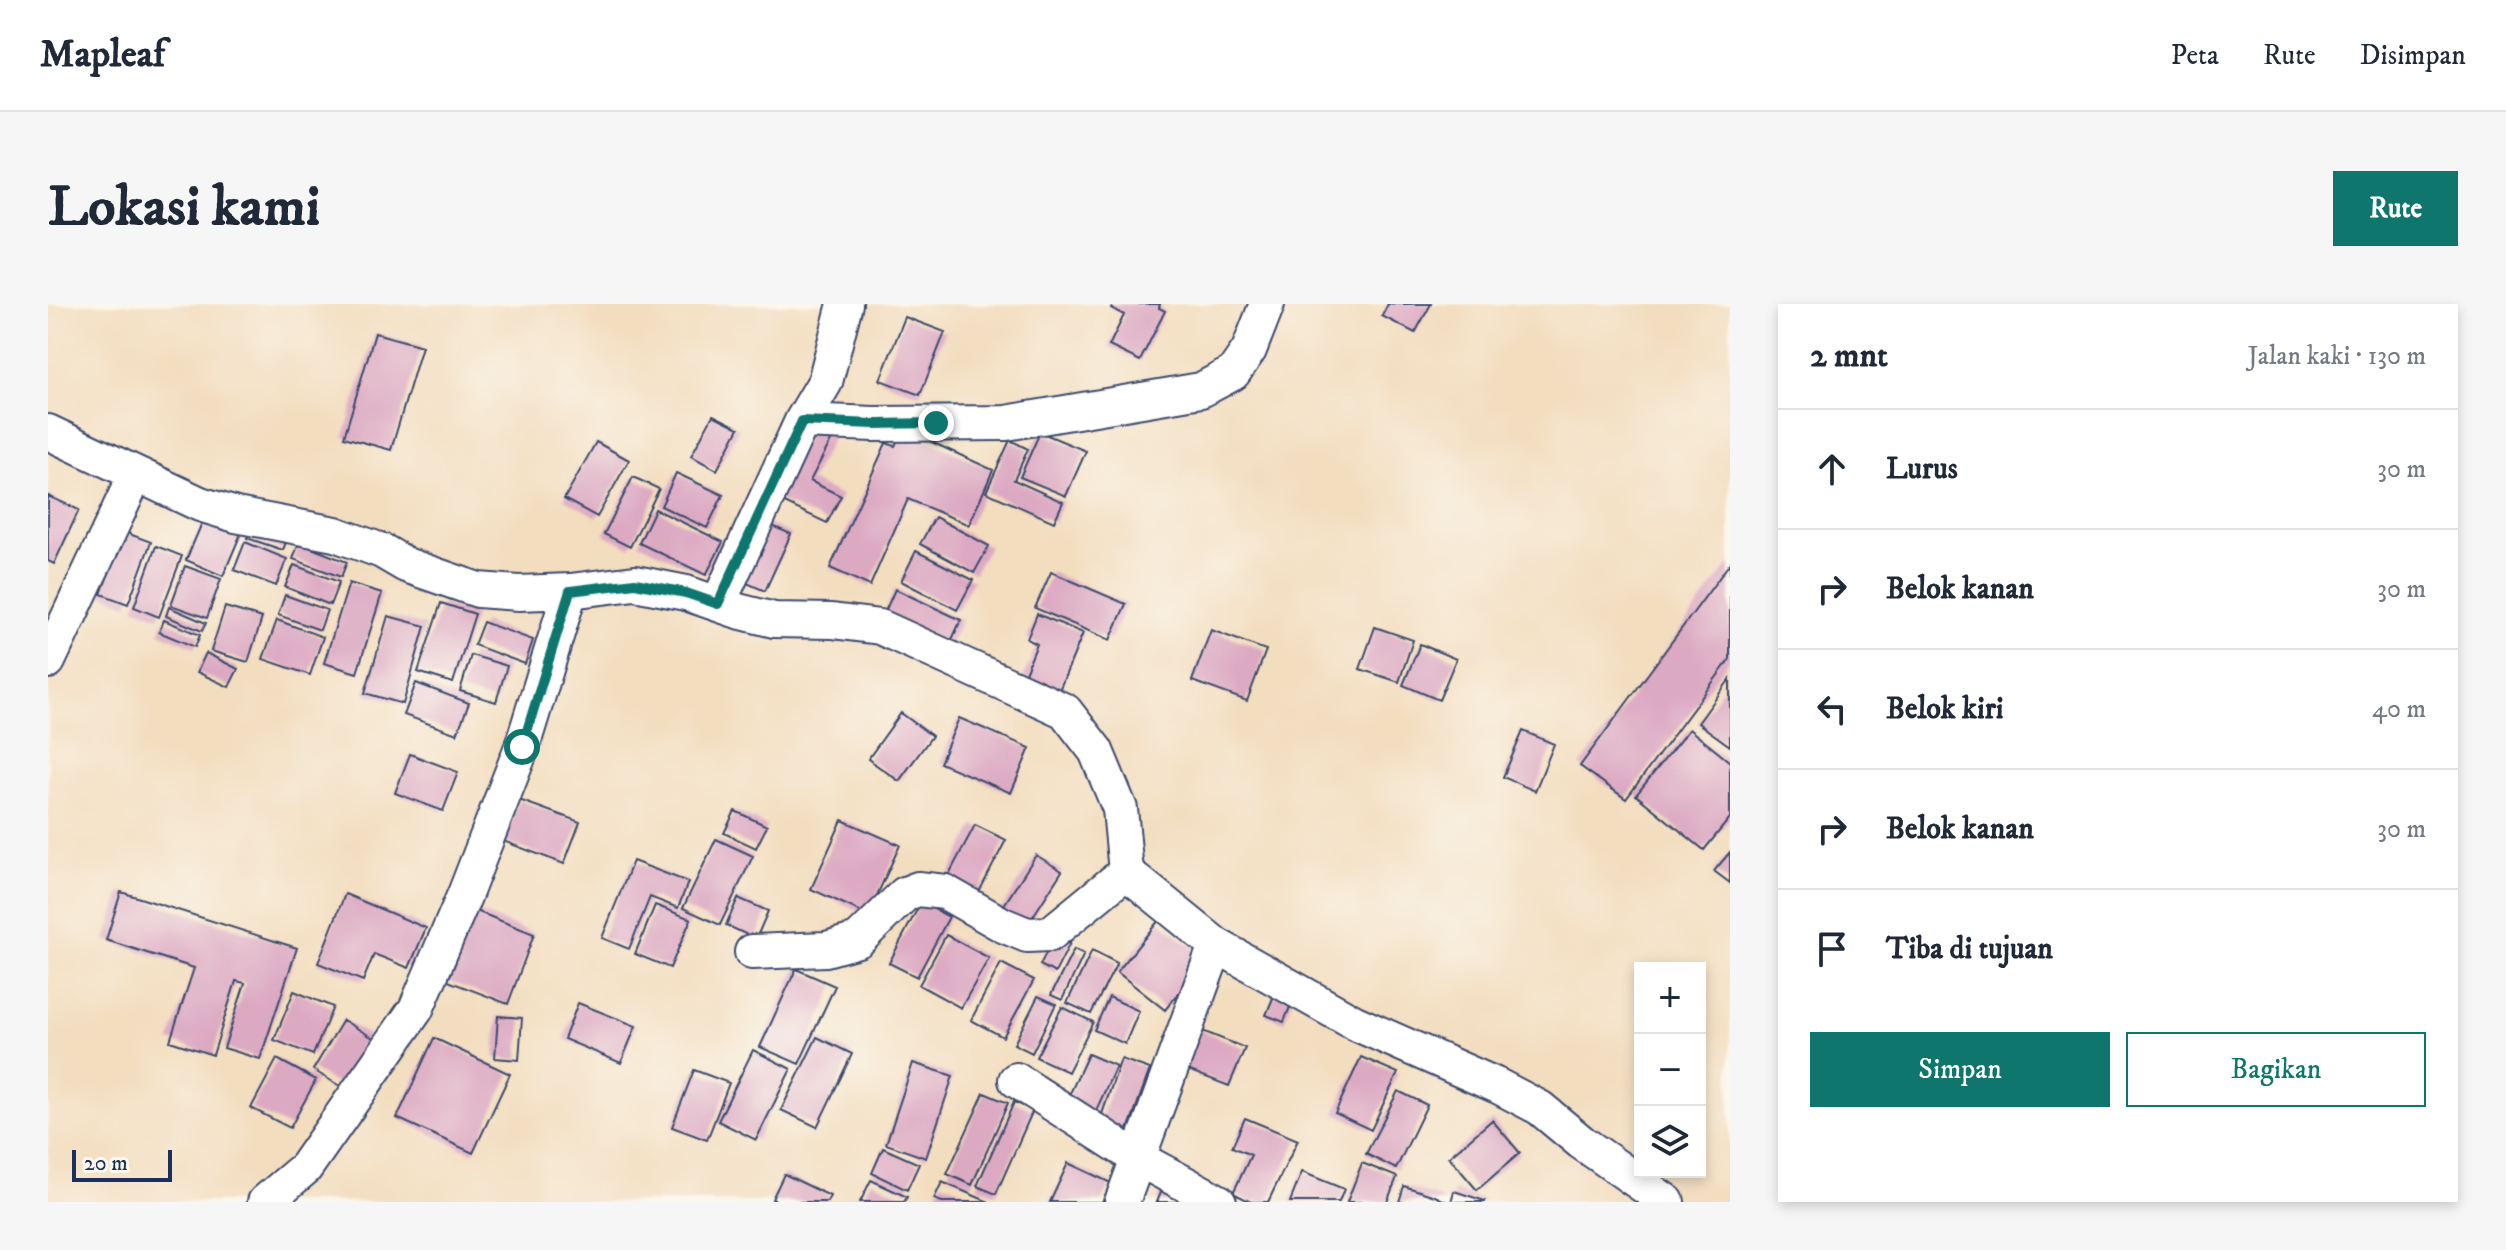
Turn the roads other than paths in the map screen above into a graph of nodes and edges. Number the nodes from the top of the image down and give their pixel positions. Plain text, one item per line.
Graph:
1 (845, 304) edge
2 (1267, 304) edge
3 (802, 421) junction
4 (48, 432) edge
5 (136, 474) junction
6 (570, 591) junction
7 (718, 604) junction
8 (48, 661) edge
9 (1126, 872) junction
10 (1216, 945) junction
11 (752, 952) dead end
12 (1016, 1080) dead end
13 (1139, 1159) junction
14 (265, 1202) edge
15 (1122, 1202) edge
16 (1219, 1202) edge
17 (1667, 1202) edge

1 - 3 street
2 - 3 street
3 - 7 street
4 - 5 street
5 - 6 street
5 - 8 street
6 - 7 street
6 - 14 street
7 - 9 street
9 - 10 street
9 - 11 street
10 - 13 street
10 - 17 street
12 - 13 street
13 - 15 street
13 - 16 street

